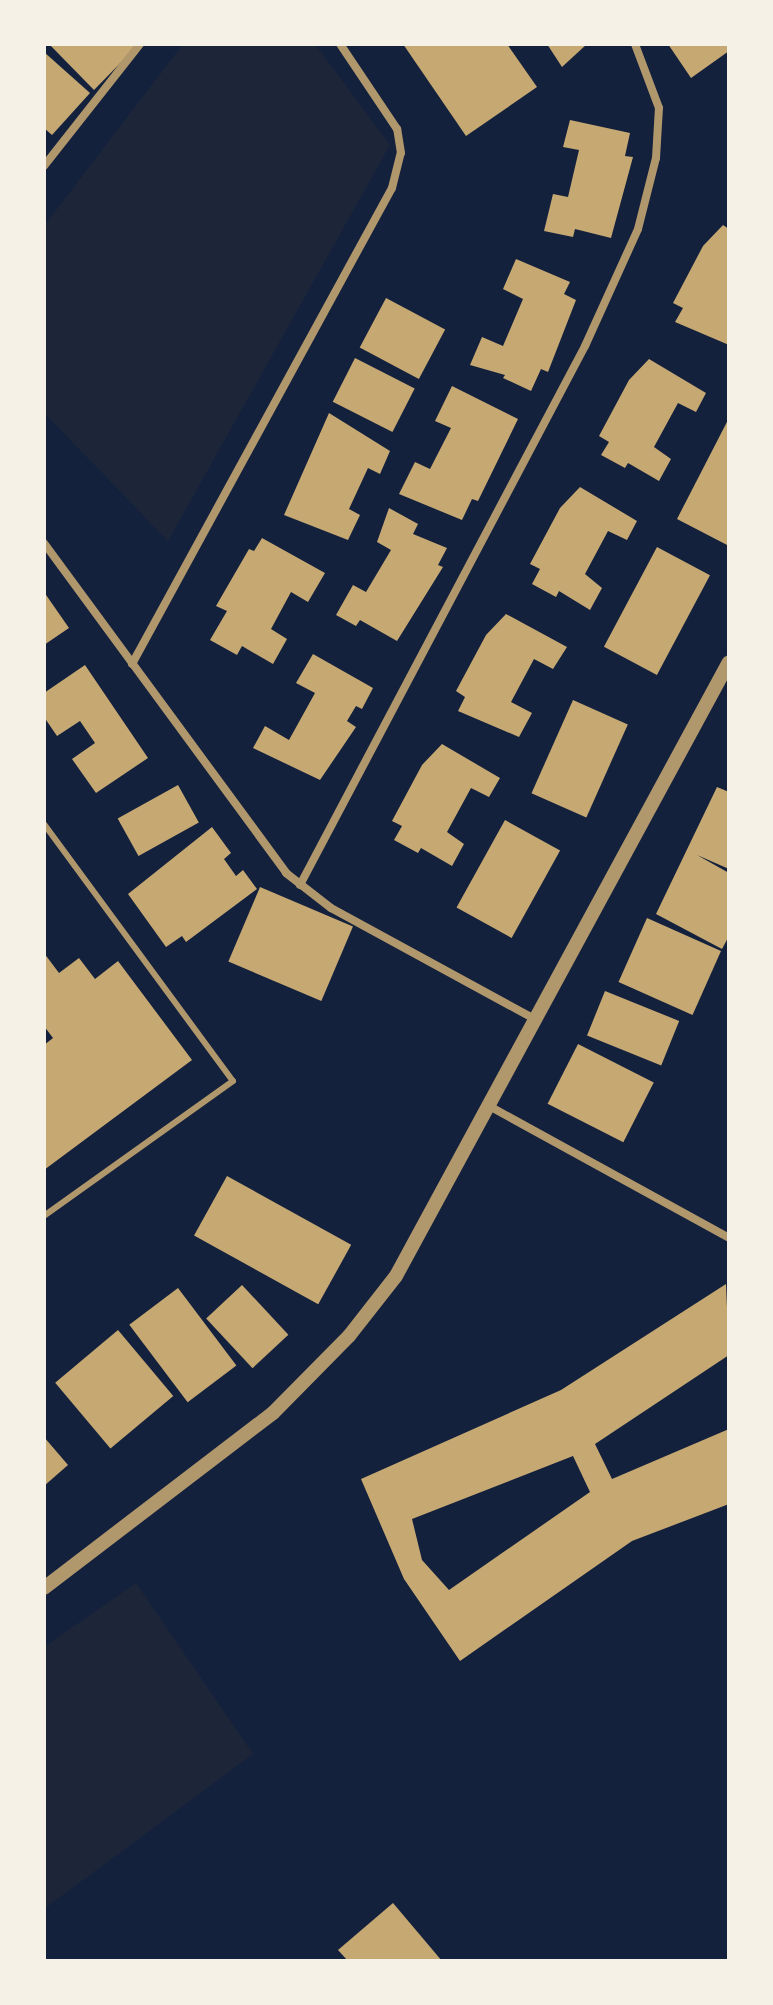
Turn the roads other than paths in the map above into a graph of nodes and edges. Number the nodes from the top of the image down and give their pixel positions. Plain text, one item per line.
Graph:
1 (140, 44) edge
2 (340, 44) edge
3 (635, 44) edge
4 (44, 166) edge
5 (44, 543) edge
6 (729, 662) edge
7 (132, 664) junction
8 (44, 824) edge
9 (300, 885) junction
10 (538, 1021) junction
11 (491, 1107) junction
12 (44, 1216) edge
13 (729, 1238) edge
14 (44, 1588) edge

1 - 4 street
2 - 7 street
3 - 9 street
5 - 7 street
6 - 10 street
7 - 9 street
8 - 12 lane
9 - 10 street
10 - 11 street
11 - 13 street
11 - 14 street

